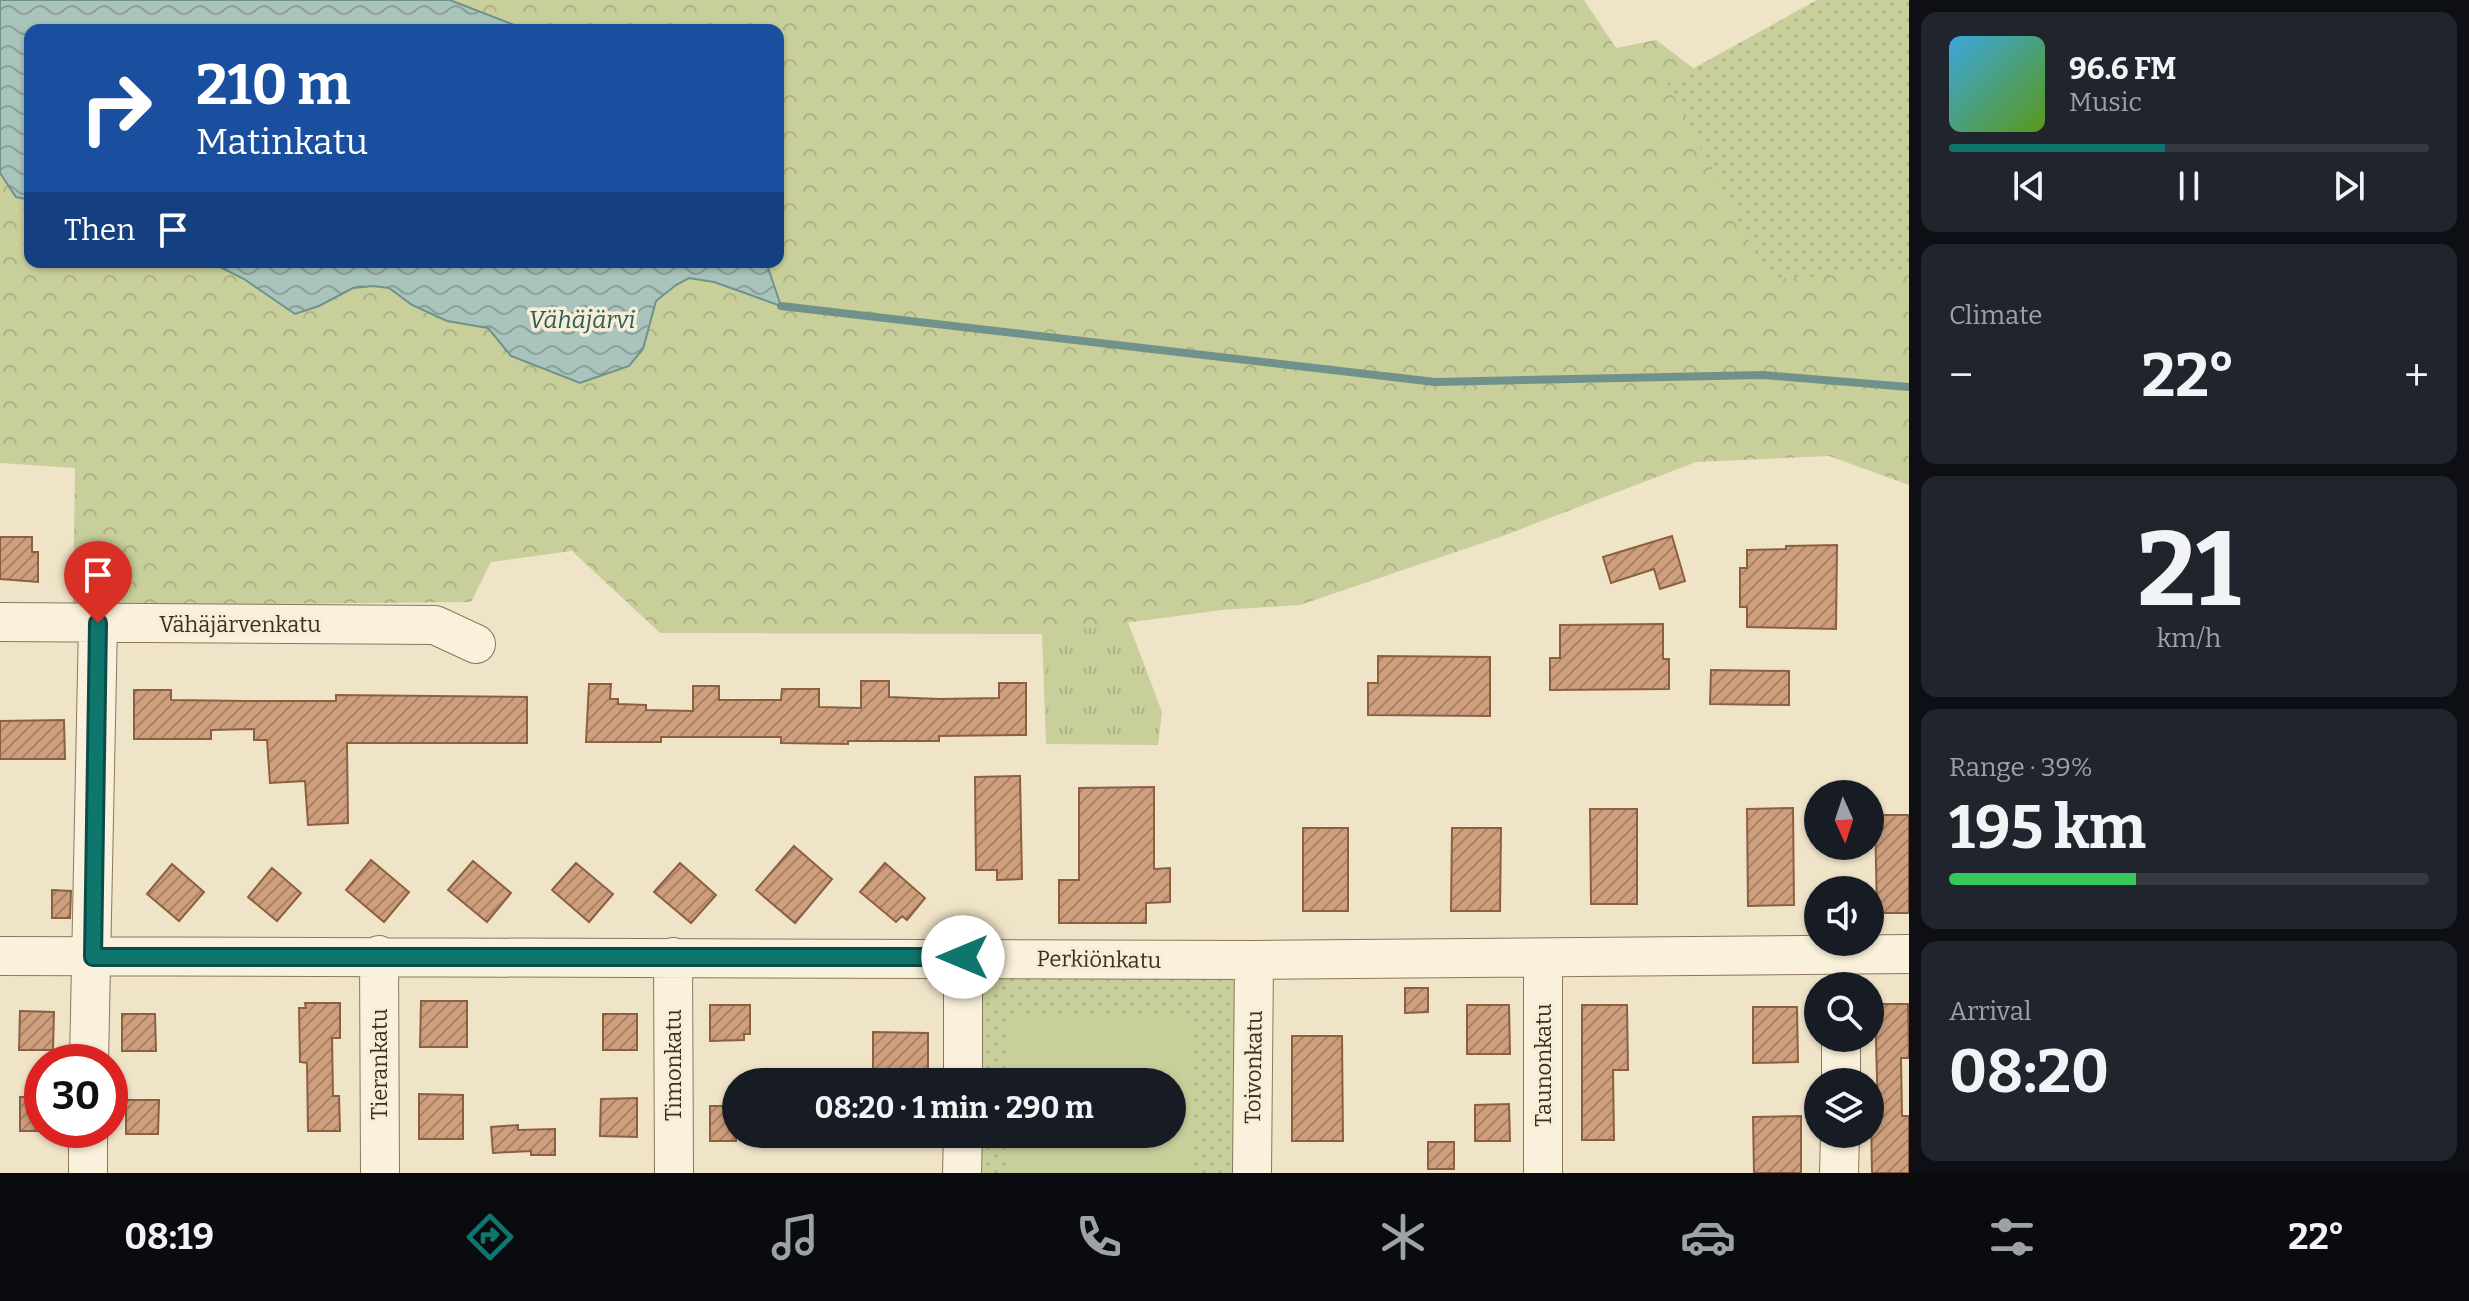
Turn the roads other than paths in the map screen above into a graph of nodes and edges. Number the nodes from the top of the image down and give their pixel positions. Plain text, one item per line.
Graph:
1 (0, 622) edge
2 (98, 623) junction
3 (476, 644) dead end
4 (1909, 954) edge
5 (379, 955) junction
6 (0, 956) edge
7 (93, 957) junction
8 (673, 957) junction
9 (963, 957) junction
10 (1543, 958) junction
11 (1254, 960) junction
12 (1842, 971) edge
13 (90, 1044) edge
14 (963, 1068) edge
15 (88, 1148) edge
16 (963, 1148) edge
17 (1840, 1148) edge
18 (88, 1173) edge
19 (380, 1173) edge
20 (674, 1173) edge
21 (962, 1173) edge
22 (1252, 1173) edge
23 (1543, 1173) edge
24 (1839, 1173) edge

1 - 2 street, Vähäjärvenkatu
2 - 3 street, Vähäjärvenkatu
2 - 7 street
4 - 12 street, Perkiönkatu
5 - 7 street, Perkiönkatu
5 - 8 street, Perkiönkatu
5 - 19 street, Tierankatu
6 - 7 street, Perkiönkatu
7 - 13 street
8 - 9 street, Perkiönkatu
8 - 20 street, Timonkatu
9 - 11 street, Perkiönkatu
9 - 14 street
10 - 11 street, Perkiönkatu
10 - 12 street, Perkiönkatu
10 - 23 street, Taunonkatu
11 - 22 street, Toivonkatu
15 - 18 street
16 - 21 street
17 - 24 street

